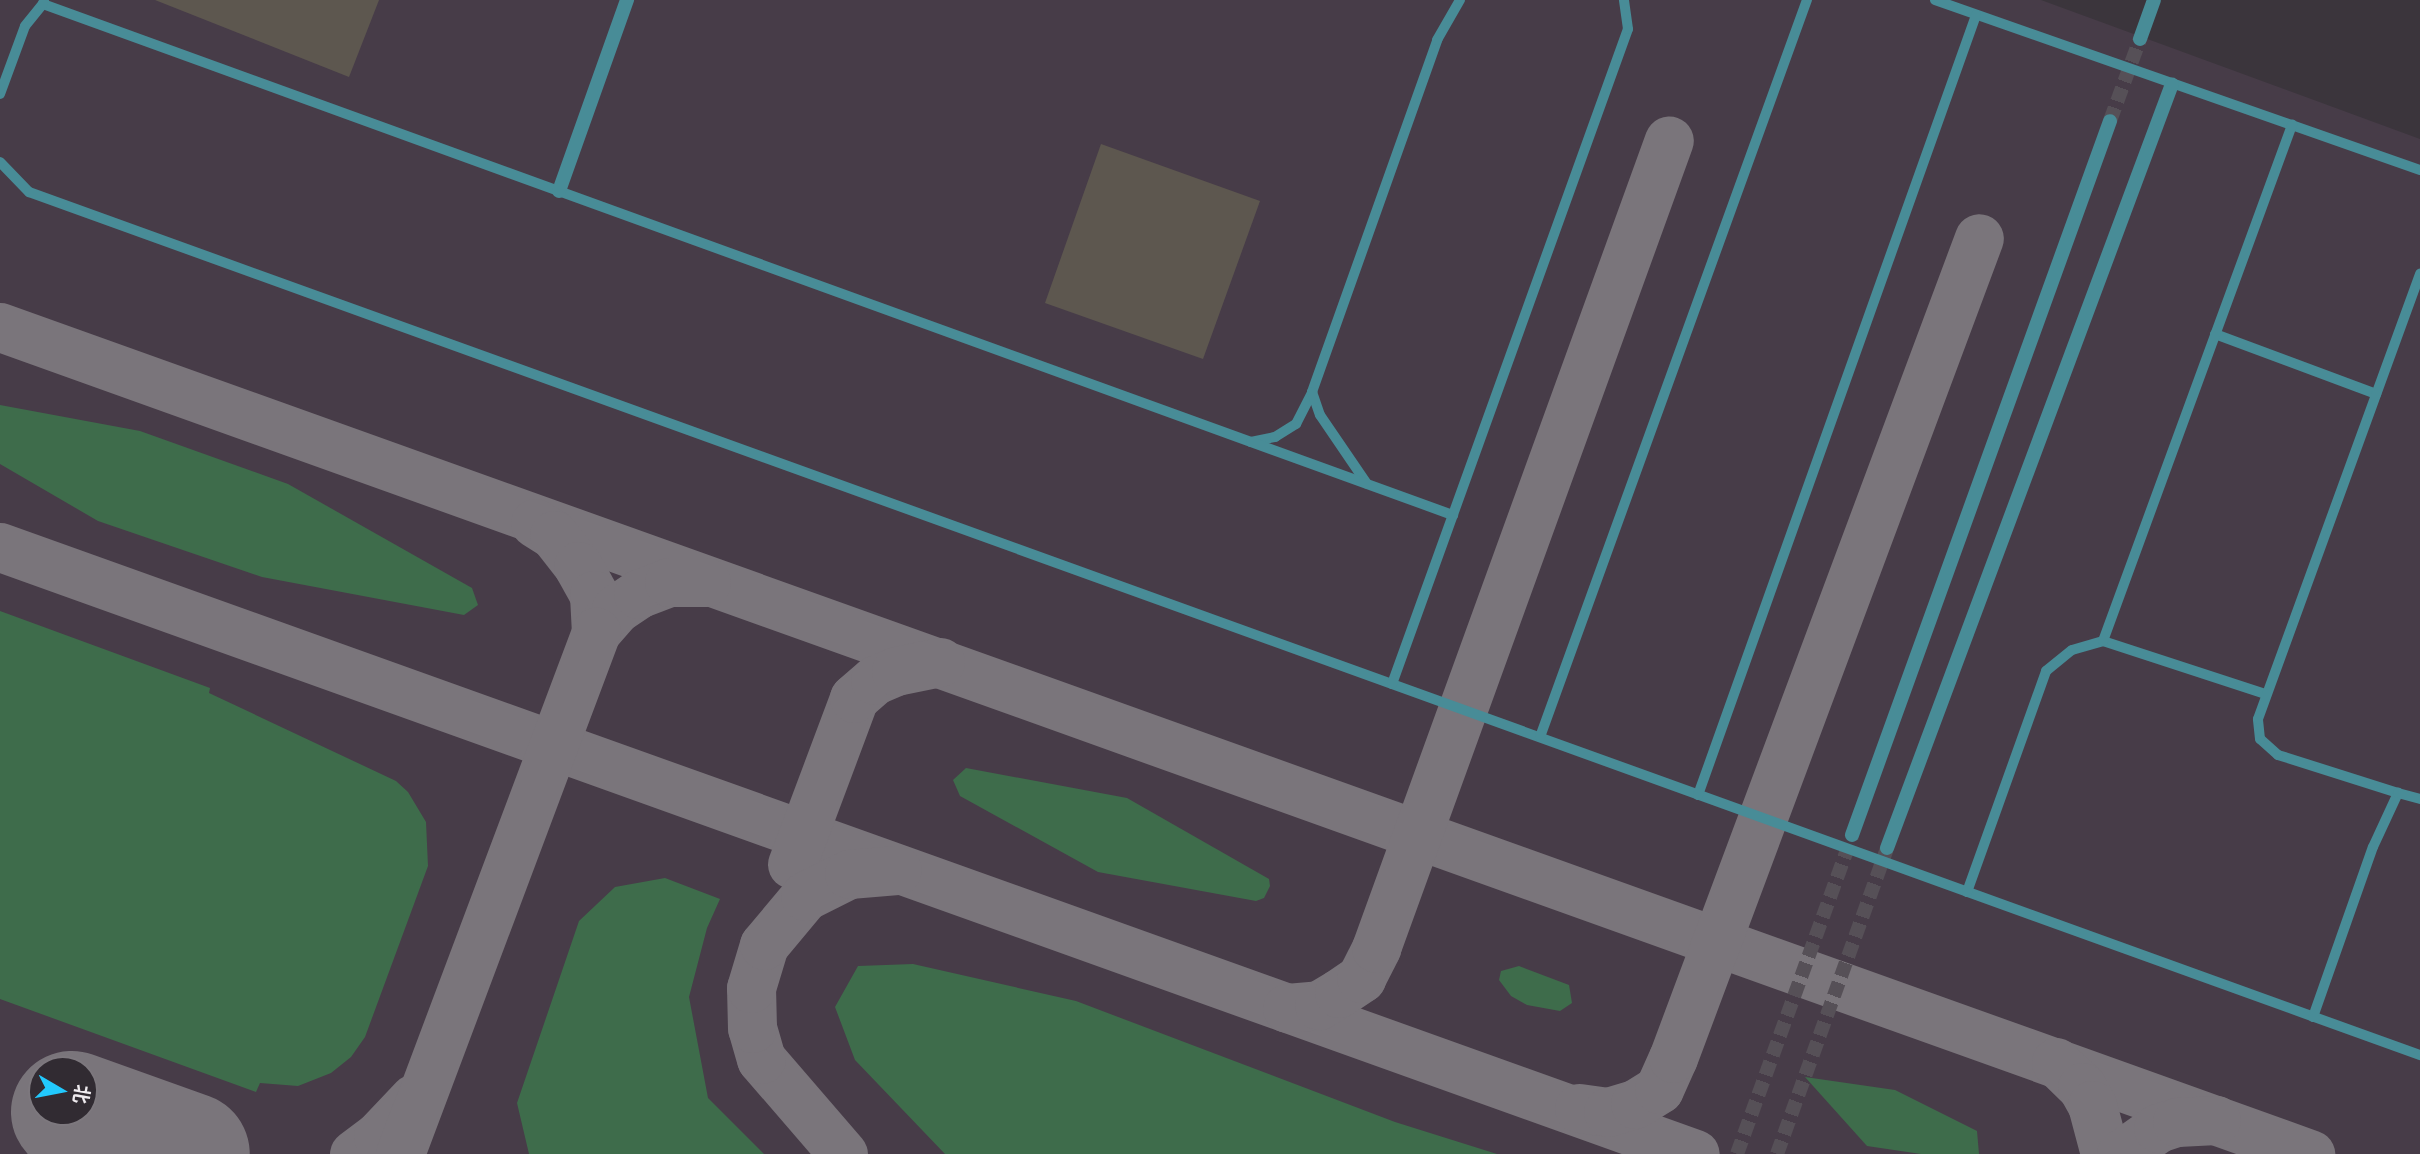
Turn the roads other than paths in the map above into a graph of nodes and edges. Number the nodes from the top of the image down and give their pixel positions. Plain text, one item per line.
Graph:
1 (627, 0) edge
2 (1460, 0) edge
3 (1624, 0) edge
4 (1807, 0) edge
5 (1935, 0) edge
6 (2154, 0) edge
7 (44, 2) edge
8 (1976, 15) junction
9 (2140, 39) tunnel mouth
10 (2172, 84) junction
11 (0, 94) edge
12 (2110, 121) tunnel mouth
13 (2292, 125) junction
14 (0, 162) edge
15 (2420, 170) edge
16 (559, 191) junction
17 (2420, 274) edge
18 (2215, 334) junction
19 (1312, 392) junction
20 (2376, 394) junction
21 (1251, 442) junction
22 (1367, 484) junction
23 (1453, 515) junction
24 (2103, 641) junction
25 (1392, 684) junction
26 (2265, 694) junction
27 (1540, 737) junction
28 (2398, 793) junction
29 (1698, 795) junction
30 (2420, 799) edge
31 (1852, 835) tunnel mouth
32 (1887, 849) tunnel mouth
33 (1967, 891) junction
34 (2313, 1017) junction
35 (2420, 1055) edge

1 - 16 street
2 - 19 lane
3 - 23 lane
4 - 27 lane
5 - 8 lane
6 - 9 street
7 - 11 lane
7 - 16 lane
8 - 10 lane
8 - 29 lane
10 - 13 lane
10 - 32 street
12 - 31 street
13 - 15 lane
13 - 18 lane
14 - 25 lane
16 - 21 lane
17 - 20 lane
18 - 20 lane
18 - 24 lane
19 - 21 lane
19 - 22 lane
20 - 26 lane
21 - 22 lane
22 - 23 lane
23 - 25 lane
24 - 26 lane
24 - 33 lane
25 - 27 lane
26 - 28 lane
27 - 29 lane
28 - 30 lane
28 - 34 lane
29 - 33 lane
33 - 34 lane
34 - 35 lane

